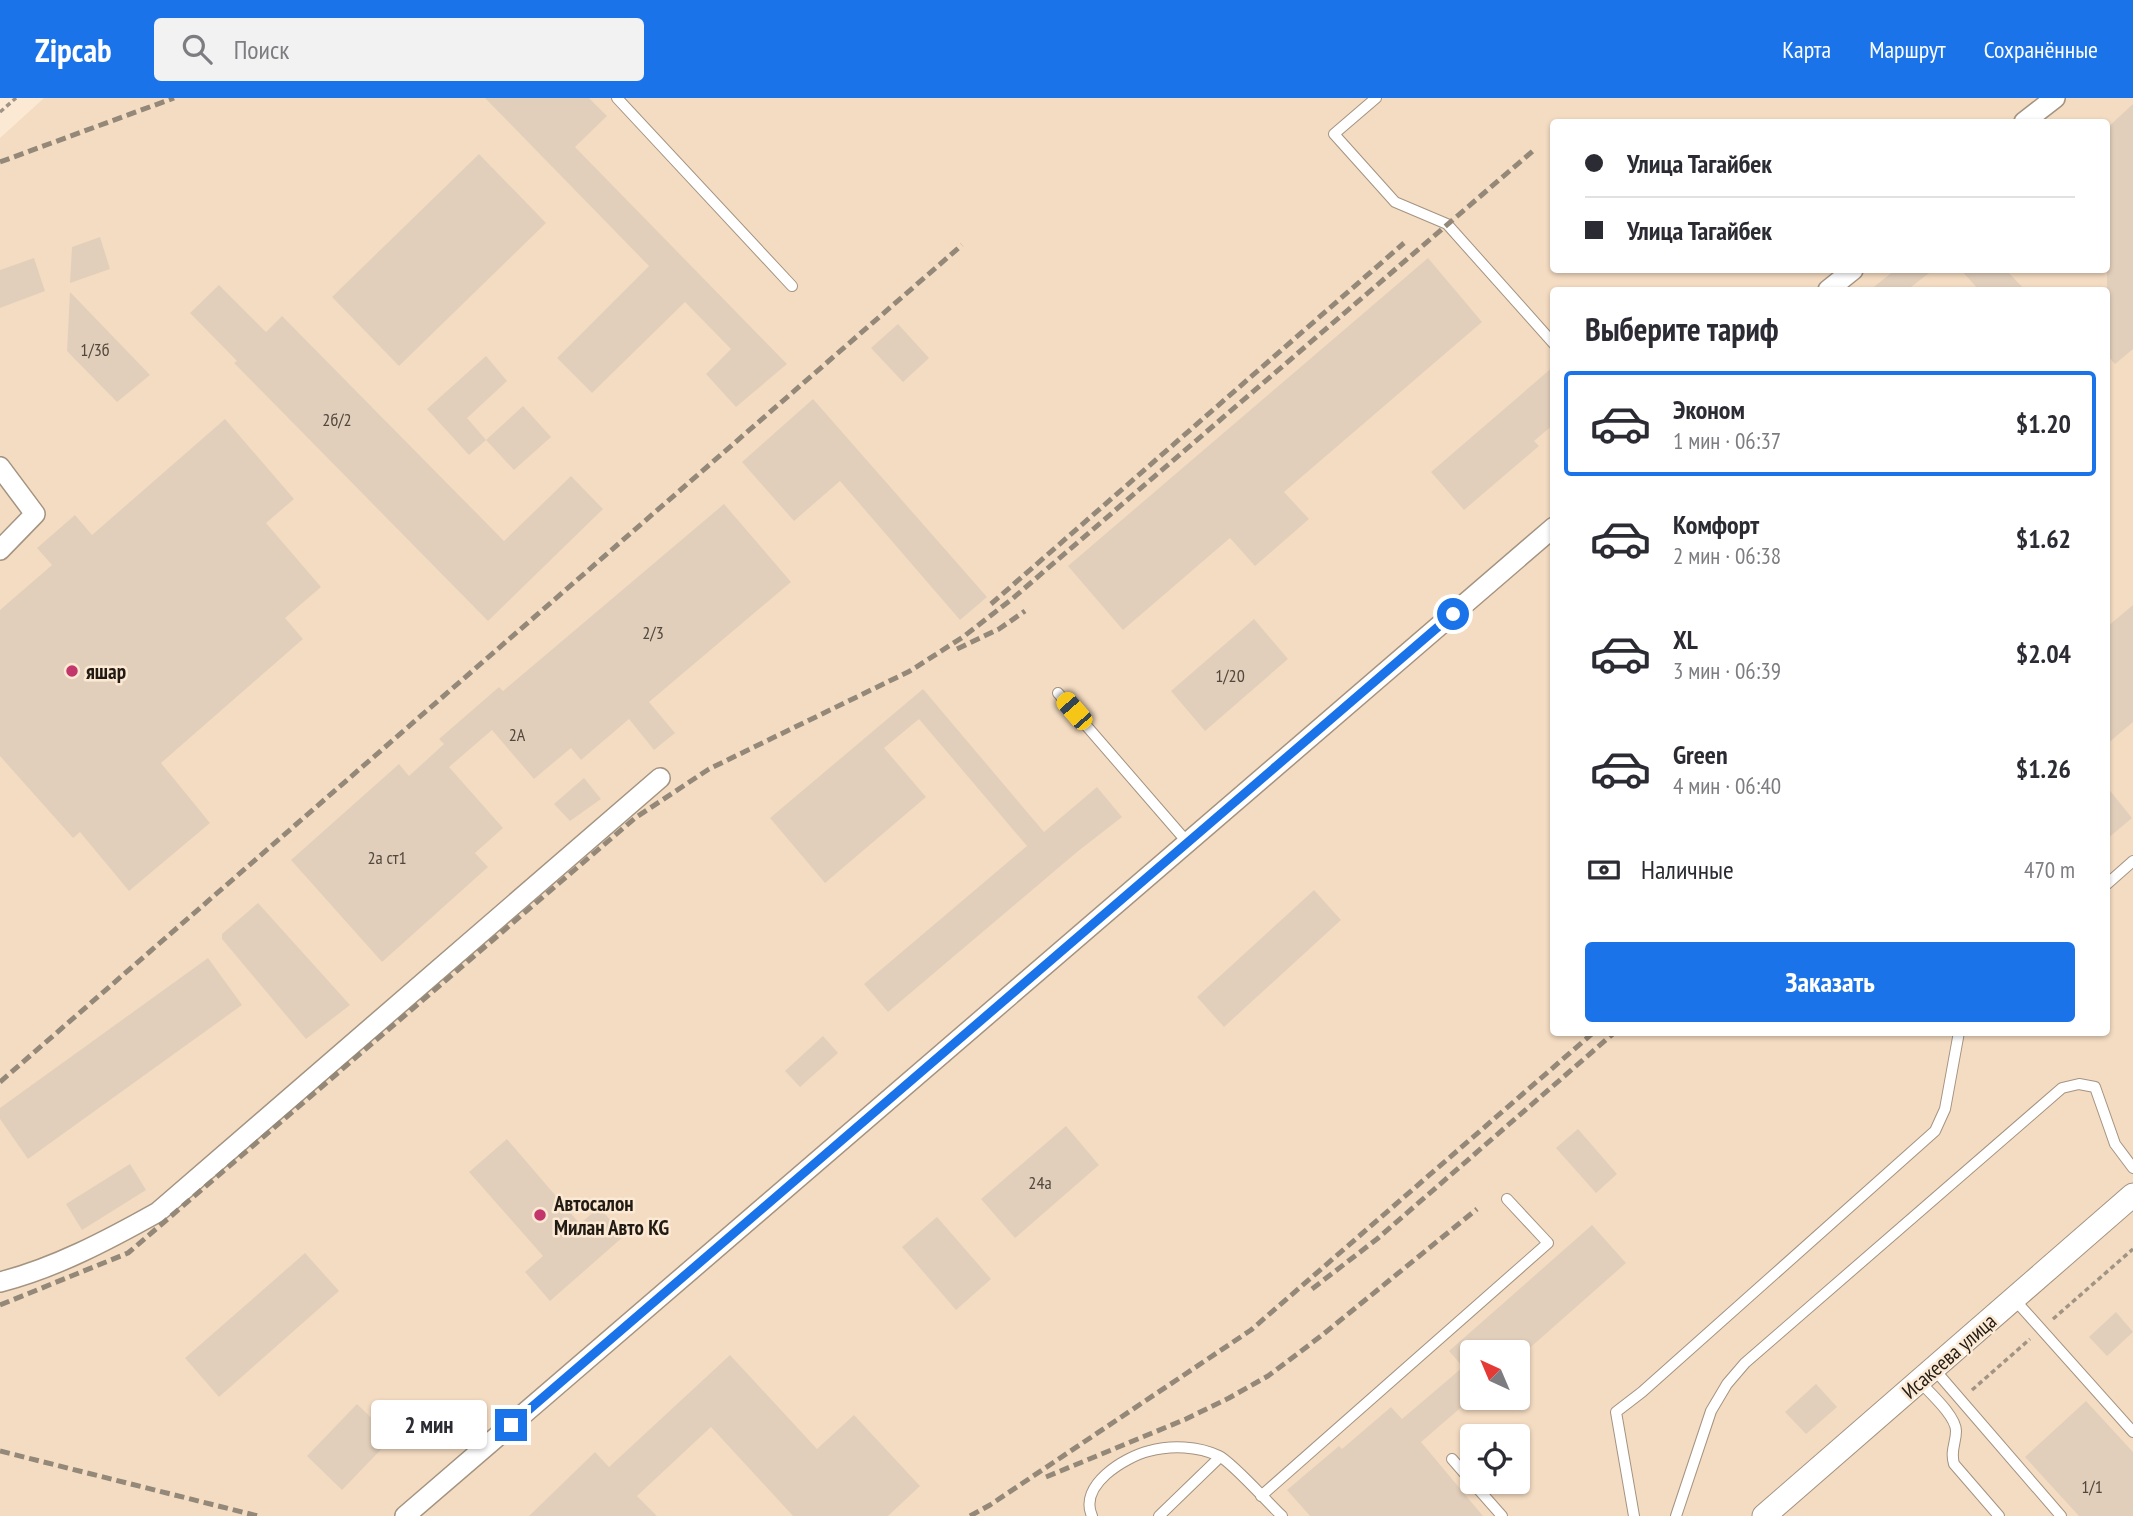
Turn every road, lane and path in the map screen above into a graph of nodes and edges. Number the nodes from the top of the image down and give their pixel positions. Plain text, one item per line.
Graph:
1 (16, 98) edge
2 (617, 98) edge
3 (1376, 98) edge
4 (2055, 98) edge
5 (0, 112) edge
6 (2028, 119) edge
7 (1849, 273) edge
8 (792, 286) dead end
9 (1832, 287) edge
10 (1550, 340) edge
11 (0, 467) edge
12 (1550, 530) edge
13 (0, 550) edge
14 (1058, 693) dead end
15 (660, 778) dead end
16 (1188, 843) junction
17 (2133, 862) edge
18 (2110, 881) edge
19 (1958, 1036) edge
20 (2133, 1168) edge
21 (2133, 1195) edge
22 (1507, 1199) dead end
23 (2133, 1250) edge
24 (0, 1282) edge
25 (2014, 1299) junction
26 (2053, 1320) dead end
27 (2030, 1339) dead end
28 (1927, 1375) junction
29 (1972, 1390) dead end
30 (2133, 1432) edge
31 (1220, 1457) junction
32 (1452, 1459) dead end
33 (1460, 1468) edge
34 (1483, 1494) edge
35 (1261, 1496) junction
36 (405, 1516) edge
37 (1092, 1516) edge
38 (1159, 1516) edge
39 (1282, 1516) edge
40 (1502, 1516) edge
41 (1634, 1516) edge
42 (1676, 1516) edge
43 (1764, 1516) edge
44 (1999, 1516) edge
45 (2061, 1516) edge

1 - 5 path
2 - 8 lane
3 - 10 lane
4 - 6 street
7 - 9 street
11 - 13 street
12 - 16 street
14 - 16 lane
15 - 24 street
16 - 36 street
17 - 18 lane
19 - 41 lane
20 - 42 lane
21 - 25 street, Исакеева улица
22 - 35 lane
23 - 26 path
25 - 28 street, Исакеева улица
25 - 30 lane
27 - 29 path
28 - 43 street, Исакеева улица
28 - 44 lane
28 - 45 lane
31 - 35 lane
31 - 37 lane
31 - 38 lane
32 - 33 lane
34 - 40 lane
35 - 39 lane

